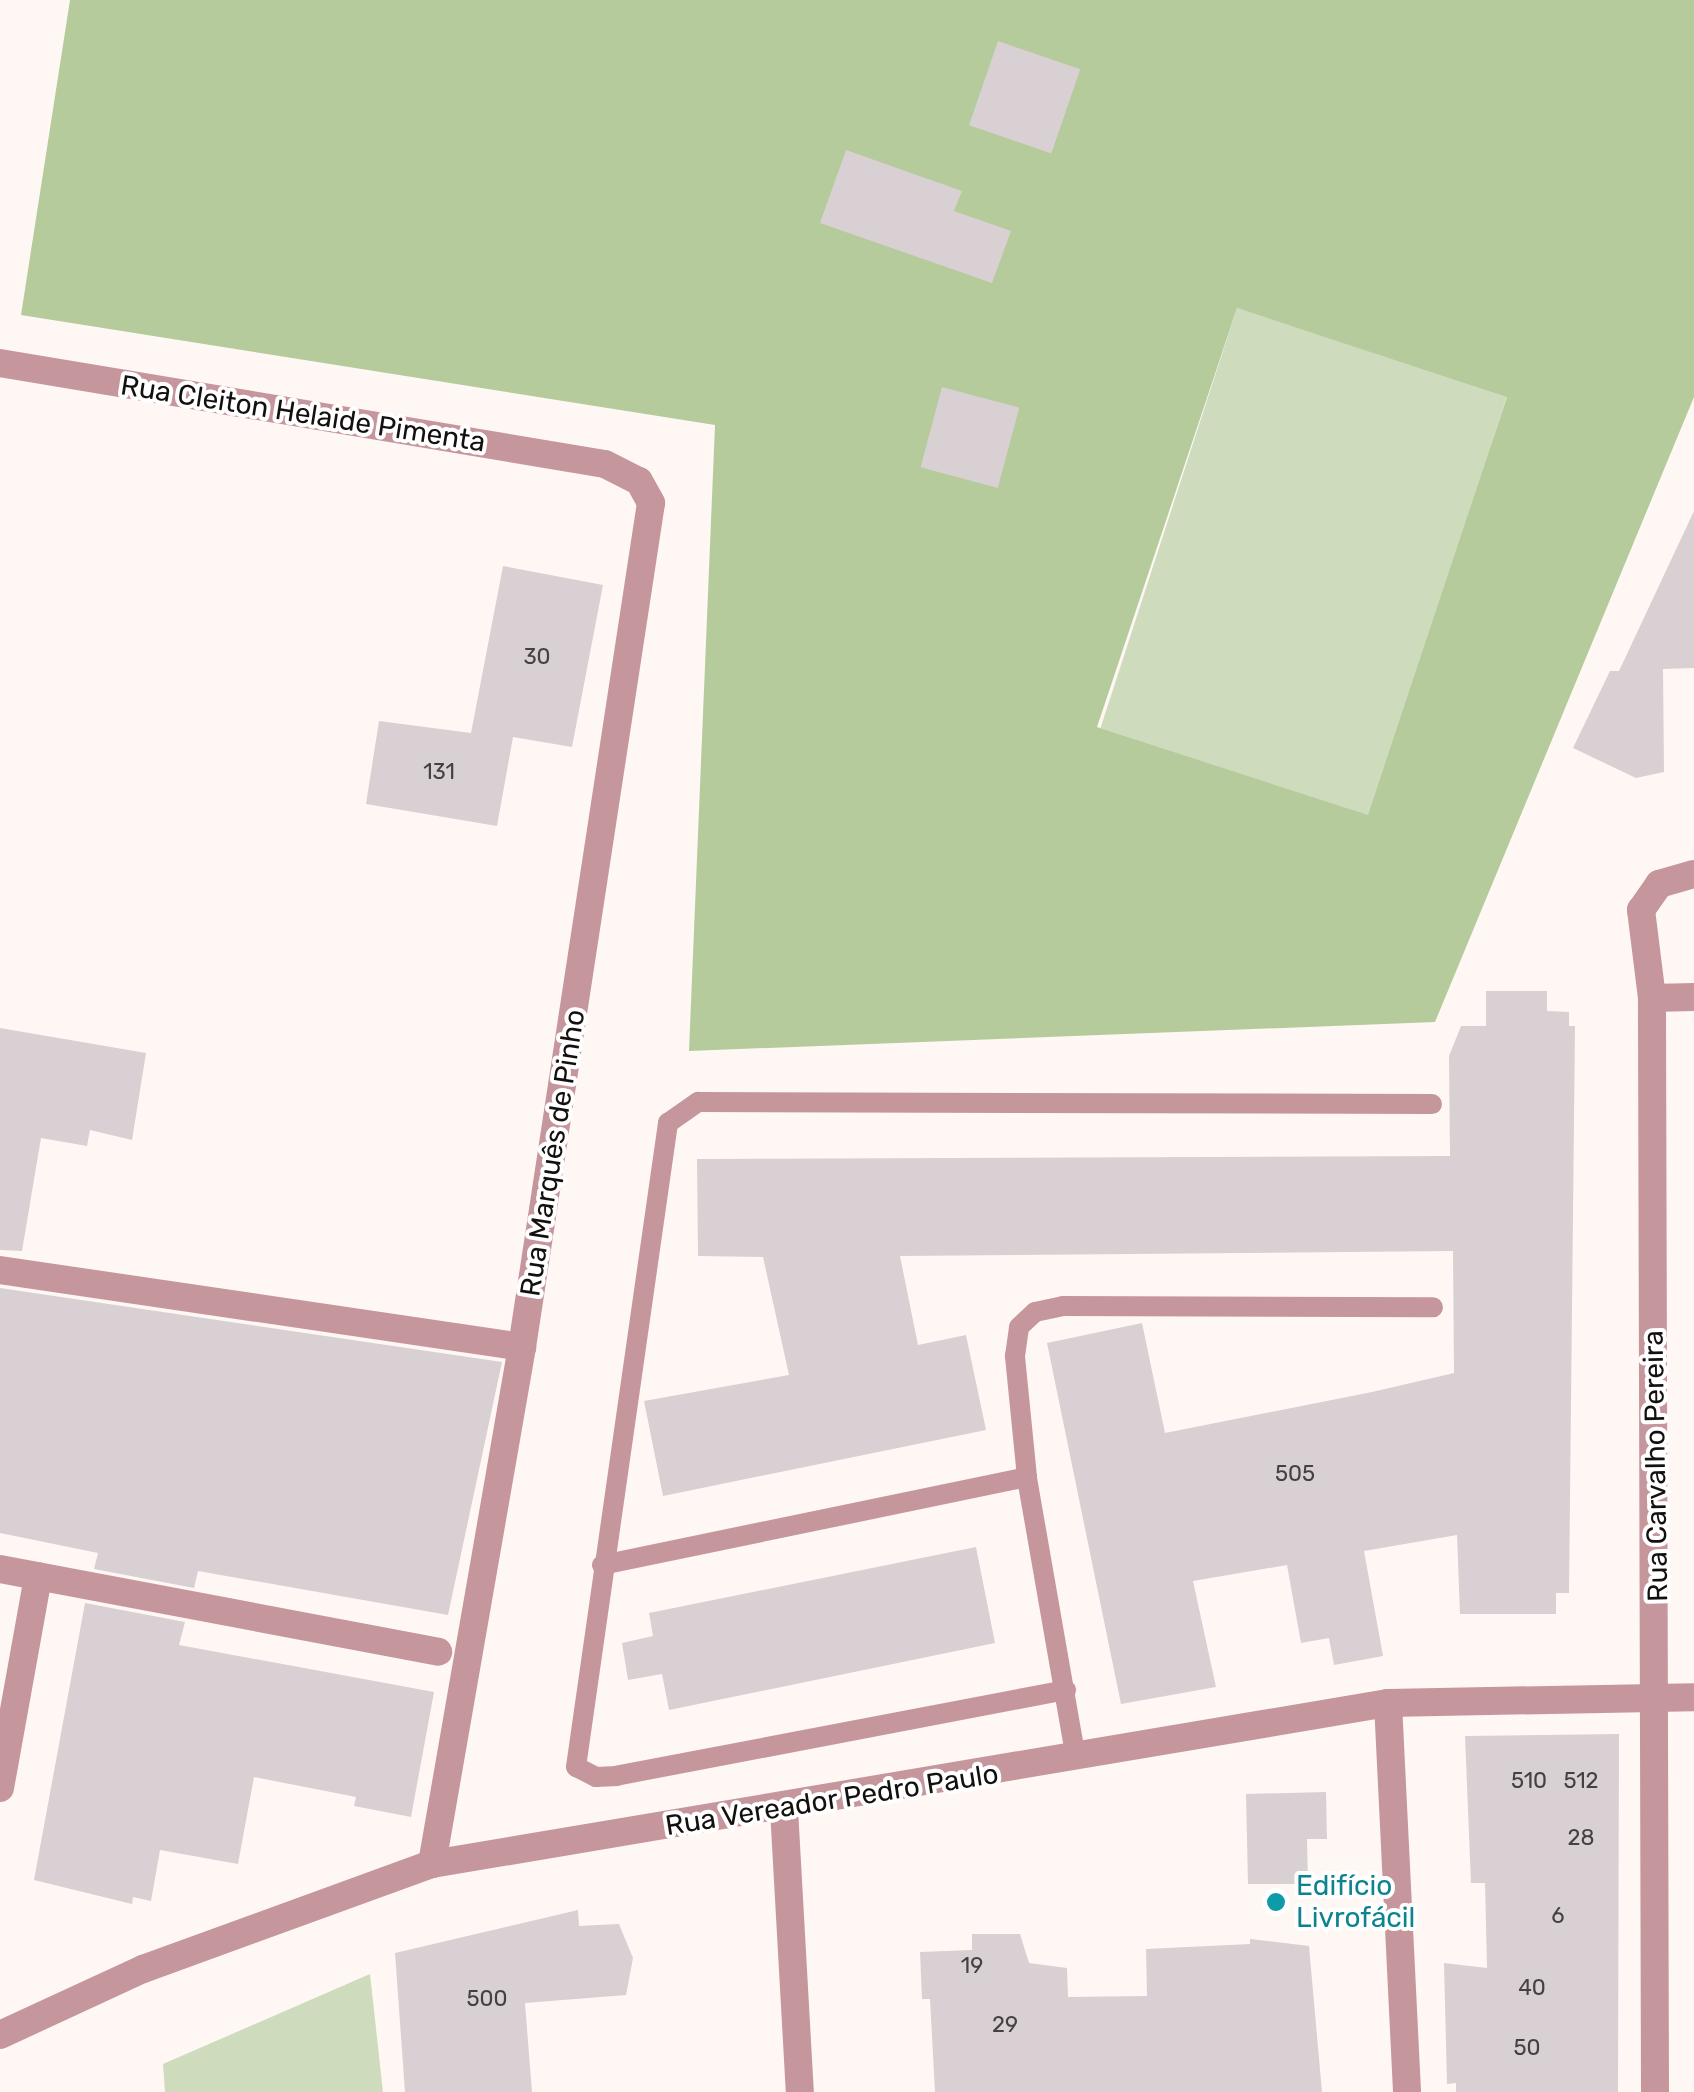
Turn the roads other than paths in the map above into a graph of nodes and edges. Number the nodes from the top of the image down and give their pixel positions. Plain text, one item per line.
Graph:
1 (1, 367) edge
2 (606, 464) joint
3 (1694, 874) edge
4 (1694, 997) edge
5 (1652, 998) junction
6 (1432, 1104) dead end
7 (0, 1270) edge
8 (1433, 1307) dead end
9 (522, 1347) junction
10 (1027, 1478) junction
11 (602, 1565) junction
12 (0, 1569) edge
13 (38, 1576) junction
14 (438, 1652) dead end
15 (1066, 1690) junction
16 (1658, 1698) junction
17 (1694, 1698) edge
18 (1388, 1703) junction
19 (1076, 1759) junction
20 (0, 1788) edge
21 (784, 1809) junction
22 (432, 1864) junction
23 (0, 2035) edge
24 (800, 2092) edge
25 (1408, 2092) edge
26 (1654, 2092) edge

1 - 2 street, Rua Cleiton Helaide Pimenta
2 - 9 street, Rua Marquês de Pinho
3 - 5 street, Rua Carvalho Pereira
4 - 5 street
5 - 16 street, Rua Carvalho Pereira
6 - 11 lane
7 - 9 street
8 - 10 lane
9 - 22 street, Rua Marquês de Pinho
10 - 11 lane
10 - 15 lane
11 - 15 lane
12 - 13 street
13 - 14 street
13 - 20 street
15 - 19 lane
16 - 17 street, Rua Vereador Pedro Paulo
16 - 18 street, Rua Vereador Pedro Paulo
16 - 26 street, Rua Carvalho Pereira
18 - 19 street, Rua Vereador Pedro Paulo
18 - 25 street
19 - 21 street, Rua Vereador Pedro Paulo
21 - 22 street, Rua Vereador Pedro Paulo
21 - 24 street
22 - 23 street, Rua Vereador Pedro Paulo

